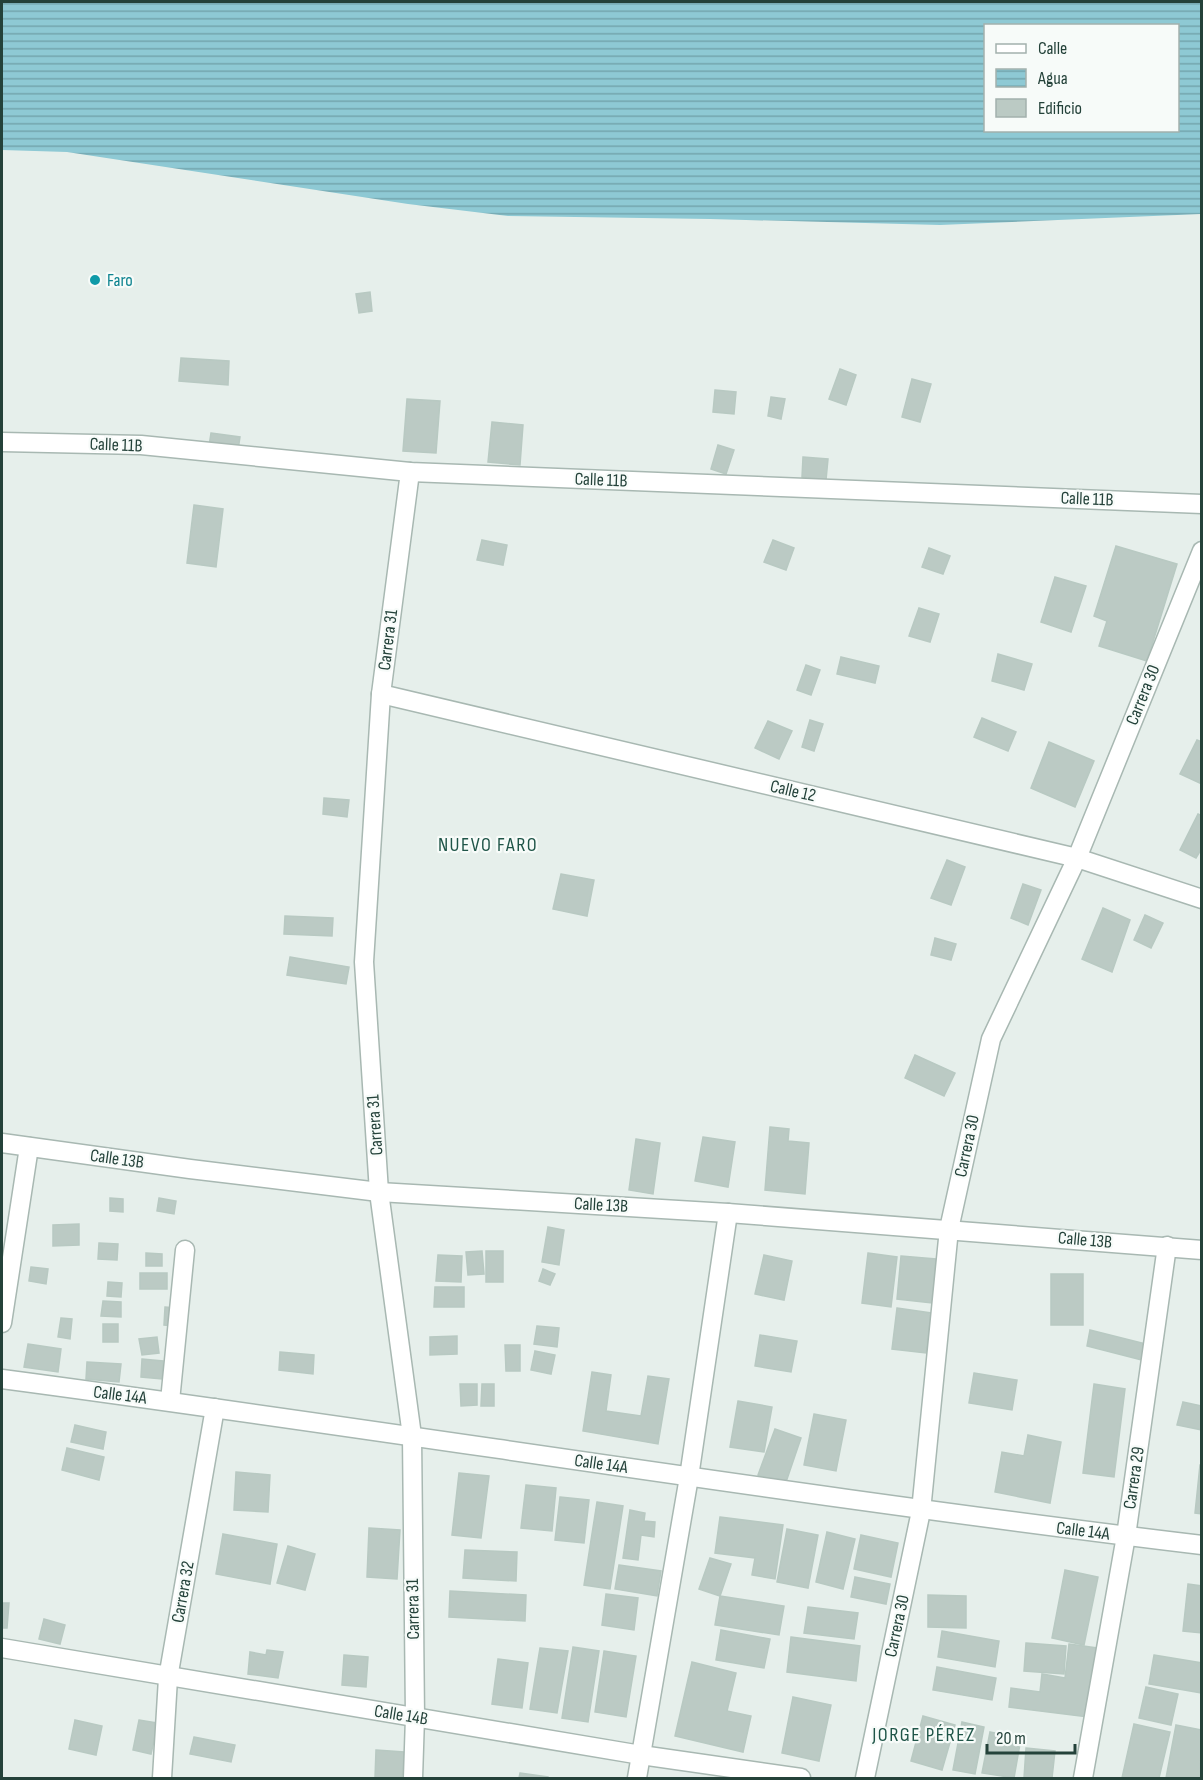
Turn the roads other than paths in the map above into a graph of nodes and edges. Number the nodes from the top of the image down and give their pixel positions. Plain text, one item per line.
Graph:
1 (2, 442) edge
2 (410, 472) junction
3 (1202, 504) edge
4 (1202, 551) edge
5 (381, 694) junction
6 (1077, 858) junction
7 (1202, 899) edge
8 (2, 1143) edge
9 (29, 1147) junction
10 (379, 1192) junction
11 (728, 1213) junction
12 (949, 1229) junction
13 (1167, 1246) junction
14 (185, 1250) dead end
15 (1202, 1250) edge
16 (2, 1323) edge
17 (2, 1379) edge
18 (170, 1401) junction
19 (215, 1408) junction
20 (412, 1436) junction
21 (689, 1477) junction
22 (921, 1511) junction
23 (1126, 1536) junction
24 (1202, 1545) edge
25 (2, 1648) edge
26 (168, 1678) junction
27 (415, 1717) junction
28 (641, 1755) junction
29 (162, 1779) edge
30 (413, 1779) edge
31 (637, 1779) edge
32 (801, 1779) edge
33 (865, 1779) edge
34 (1083, 1779) edge

1 - 2 street, Calle 11B
2 - 3 street, Calle 11B
2 - 5 street, Carrera 31
4 - 6 street, Carrera 30
5 - 6 street, Calle 12
5 - 10 street, Carrera 31
6 - 7 street, Calle 12
6 - 12 street, Carrera 30
8 - 9 street, Calle 13B
9 - 10 street, Calle 13B
9 - 16 street
10 - 11 street, Calle 13B
10 - 20 street, Carrera 31
11 - 12 street, Calle 13B
11 - 21 street
12 - 13 street, Calle 13B
12 - 22 street, Carrera 30
13 - 15 street, Calle 13B
13 - 23 street, Carrera 29
14 - 18 street
17 - 18 street, Calle 14A
18 - 19 street, Calle 14A
19 - 20 street, Calle 14A
19 - 26 street, Carrera 32
20 - 21 street, Calle 14A
20 - 27 street, Carrera 31
21 - 22 street, Calle 14A
21 - 28 street
22 - 23 street, Calle 14A
22 - 33 street, Carrera 30
23 - 24 street, Calle 14A
23 - 34 street, Carrera 29
25 - 26 street, Calle 14B
26 - 27 street, Calle 14B
26 - 29 street, Carrera 32
27 - 28 street, Calle 14B
27 - 30 street, Carrera 31
28 - 31 street
28 - 32 street, Calle 14B

